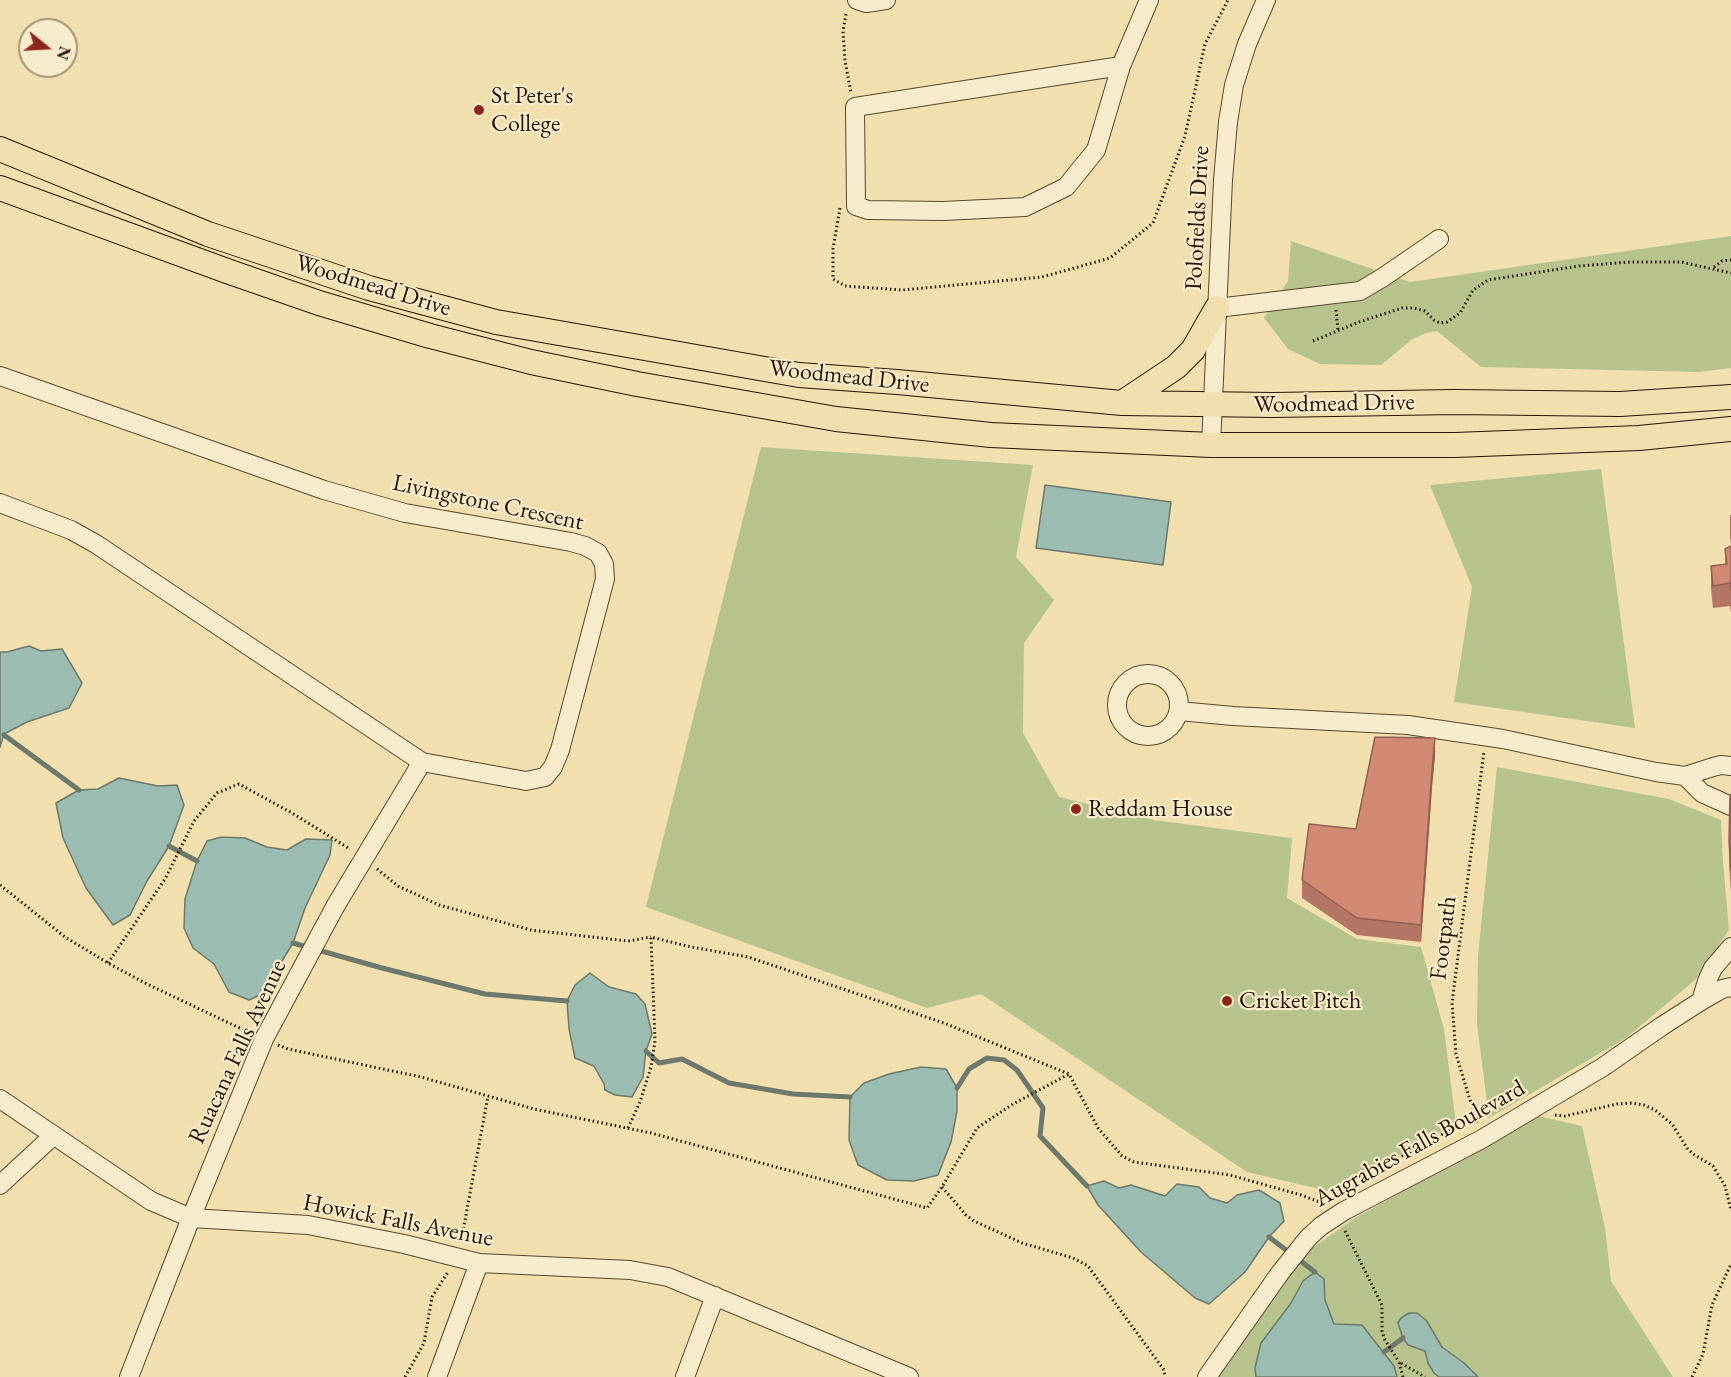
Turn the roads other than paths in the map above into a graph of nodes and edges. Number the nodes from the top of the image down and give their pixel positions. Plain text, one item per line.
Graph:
1 (857, 0) edge
2 (886, 0) edge
3 (1149, 0) edge
4 (1266, 0) edge
5 (1121, 66) junction
6 (0, 150) edge
7 (0, 188) edge
8 (1438, 239) dead end
9 (1216, 308) junction
10 (0, 376) edge
11 (1731, 397) edge
12 (1122, 404) junction
13 (1212, 405) junction
14 (1731, 429) edge
15 (1211, 445) junction
16 (0, 503) edge
17 (1179, 711) dead end
18 (422, 762) junction
19 (1731, 766) edge
20 (1685, 776) junction
21 (1731, 806) edge
22 (1731, 946) edge
23 (1731, 987) edge
24 (1701, 1001) junction
25 (0, 1099) edge
26 (54, 1135) junction
27 (0, 1185) edge
28 (191, 1218) junction
29 (479, 1263) junction
30 (715, 1296) junction
31 (129, 1377) edge
32 (437, 1377) edge
33 (685, 1377) edge
34 (909, 1377) edge
35 (1207, 1377) edge

1 - 2 street
3 - 5 street
4 - 9 street, Polofields Drive
5 - 5 street
6 - 12 main road, Woodmead Drive
7 - 15 main road, Woodmead Drive
8 - 9 street
9 - 12 main road
9 - 13 street, Polofields Drive
10 - 18 street, Livingstone Crescent
11 - 13 main road, Woodmead Drive
12 - 13 main road, Woodmead Drive
13 - 15 street, Polofields Drive
14 - 15 main road, Woodmead Drive
16 - 18 street, Livingstone Crescent
17 - 20 street
18 - 28 street, Ruacana Falls Avenue
19 - 20 street
20 - 21 street
22 - 24 street
23 - 24 street, Augrabies Falls Boulevard
24 - 35 street, Augrabies Falls Boulevard
25 - 26 street, Howick Falls Avenue
26 - 27 street
26 - 28 street, Howick Falls Avenue
28 - 29 street, Howick Falls Avenue
28 - 31 street, Ruacana Falls Avenue
29 - 30 street, Howick Falls Avenue
29 - 32 street
30 - 33 street
30 - 34 street, Howick Falls Avenue

